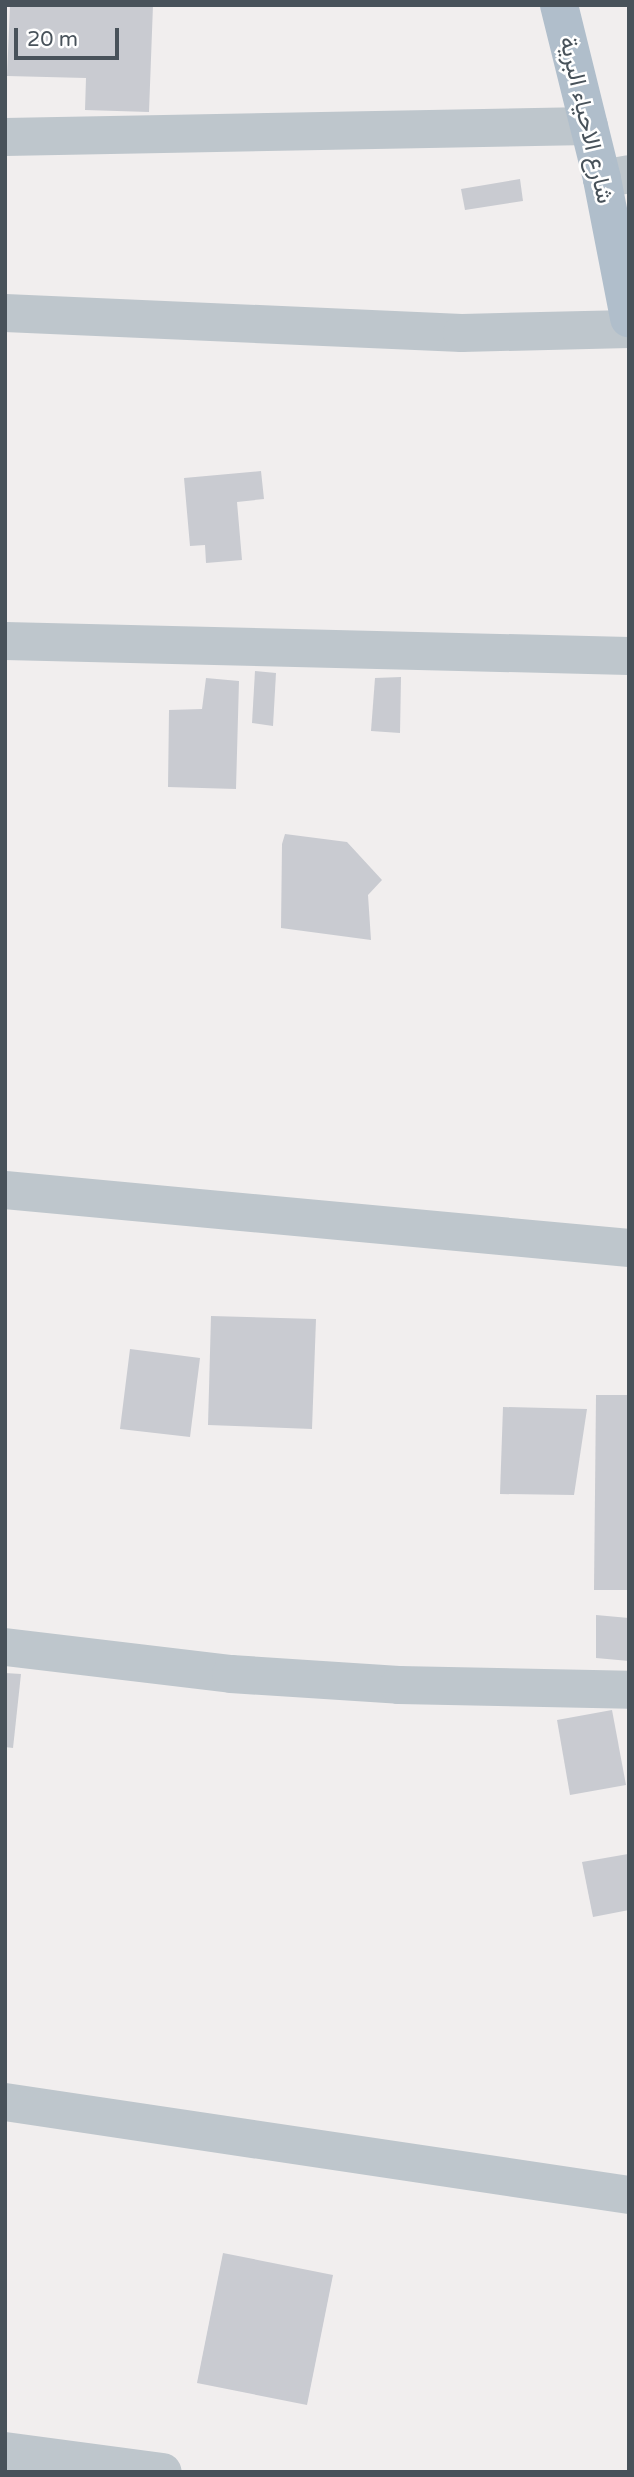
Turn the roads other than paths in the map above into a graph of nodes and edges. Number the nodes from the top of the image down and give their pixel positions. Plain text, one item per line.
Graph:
1 (559, 5) edge
2 (589, 126) junction
3 (5, 137) edge
4 (615, 176) edge
5 (5, 313) edge
6 (629, 318) edge
7 (629, 329) edge
8 (5, 641) edge
9 (629, 656) edge
10 (5, 1190) edge
11 (629, 1248) edge
12 (5, 1647) edge
13 (629, 1690) edge
14 (5, 2102) edge
15 (629, 2195) edge
16 (5, 2451) edge
17 (163, 2472) edge

1 - 2 main road, شارع الاحياء البرية
2 - 3 street
2 - 4 main road, شارع الاحياء البرية
4 - 6 main road, شارع الاحياء البرية
5 - 7 street
8 - 9 street
10 - 11 street
12 - 13 street
14 - 15 street
16 - 17 street

